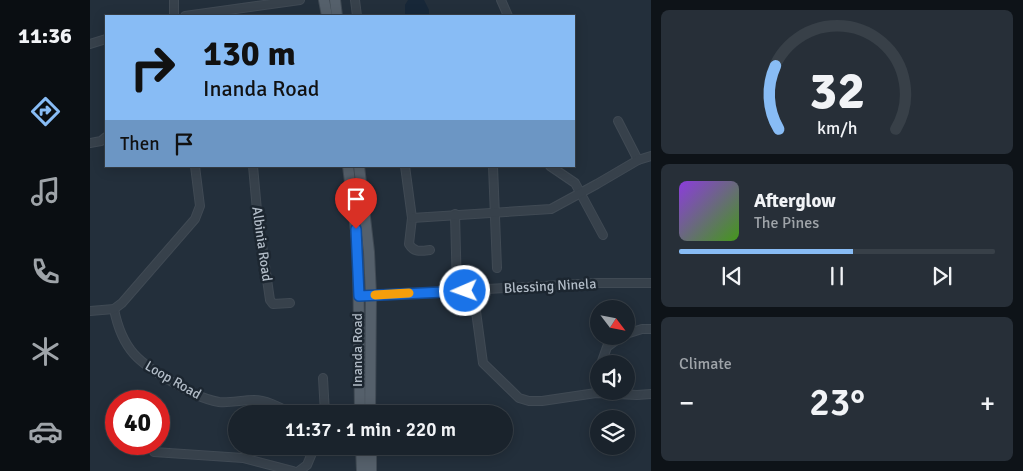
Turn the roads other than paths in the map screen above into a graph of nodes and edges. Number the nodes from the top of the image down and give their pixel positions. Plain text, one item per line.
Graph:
1 (174, 0) edge
2 (300, 0) edge
3 (324, 0) edge
4 (335, 0) edge
5 (355, 0) edge
6 (501, 0) edge
7 (234, 13) edge
8 (174, 15) edge
9 (201, 15) edge
10 (327, 15) edge
11 (337, 15) edge
12 (357, 15) edge
13 (508, 15) edge
14 (105, 39) edge
15 (90, 44) edge
16 (618, 121) dead end
17 (105, 138) edge
18 (90, 143) edge
19 (650, 156) edge
20 (638, 160) junction
21 (194, 167) edge
22 (253, 167) edge
23 (348, 167) edge
24 (359, 167) edge
25 (405, 167) edge
26 (493, 167) edge
27 (551, 167) edge
28 (580, 194) junction
29 (496, 213) junction
30 (455, 214) junction
31 (412, 218) junction
32 (367, 230) junction
33 (357, 235) junction
34 (603, 235) dead end
35 (430, 250) dead end
36 (496, 268) dead end
37 (650, 282) edge
38 (483, 290) junction
39 (457, 291) junction
40 (371, 295) junction
41 (359, 296) junction
42 (290, 303) dead end
43 (114, 309) junction
44 (90, 311) edge
45 (650, 329) edge
46 (635, 331) edge
47 (370, 370) junction
48 (323, 378) dead end
49 (360, 392) junction
50 (590, 394) edge
51 (650, 394) edge
52 (635, 395) edge
53 (272, 405) edge
54 (324, 405) edge
55 (360, 405) edge
56 (370, 405) edge
57 (170, 453) edge
58 (311, 455) edge
59 (361, 455) edge
60 (370, 455) edge
61 (293, 471) edge
62 (299, 471) edge
63 (362, 471) edge
64 (370, 471) edge

1 - 8 street
2 - 7 street
3 - 10 main road
4 - 11 main road
5 - 12 street
6 - 13 street
7 - 9 street
14 - 15 street
16 - 20 street
17 - 18 street
19 - 20 street
20 - 28 street
21 - 43 street
22 - 42 street, Albinia Road
23 - 33 main road, Inanda Road
24 - 32 main road, Inanda Road
25 - 31 street
26 - 29 street
27 - 28 street
28 - 29 street
28 - 34 street
29 - 30 street
29 - 36 street
30 - 31 street
30 - 39 street
31 - 35 street
32 - 33 main road
32 - 40 main road, Inanda Road
33 - 41 main road, Inanda Road
37 - 38 street, Blessing Ninela
38 - 39 street, Blessing Ninela
38 - 50 street
39 - 40 street, Blessing Ninela
40 - 41 street, Blessing Ninela
40 - 47 main road, Inanda Road
41 - 49 main road, Inanda Road
43 - 44 street
43 - 53 street, Loop Road
45 - 46 street
47 - 49 main road
47 - 56 main road, Inanda Road
48 - 54 street
49 - 55 main road, Inanda Road
51 - 52 street
57 - 61 street
58 - 62 street
59 - 63 main road
60 - 64 main road

